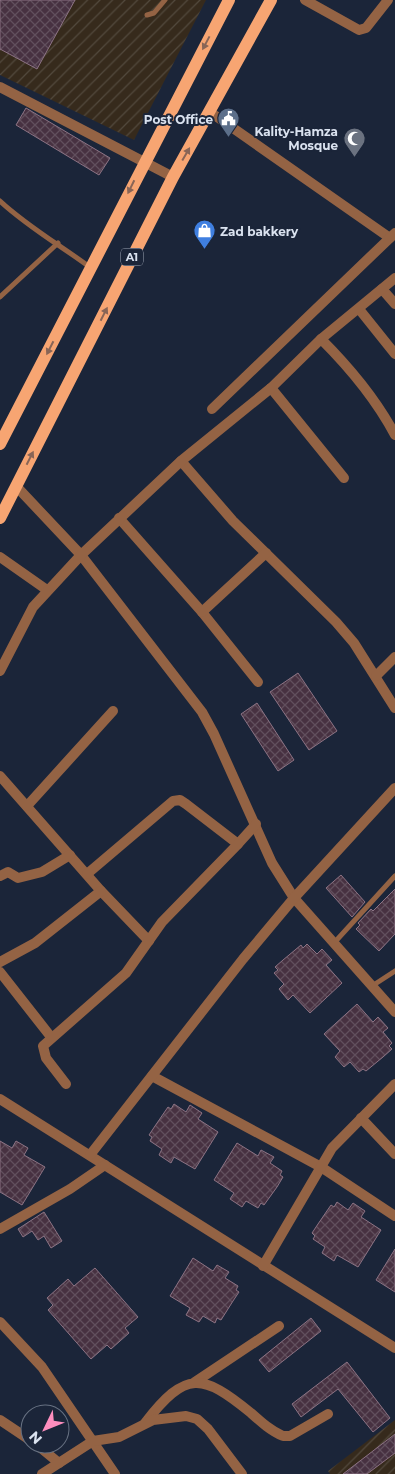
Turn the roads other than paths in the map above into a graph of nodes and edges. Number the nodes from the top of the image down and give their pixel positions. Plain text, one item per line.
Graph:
1 (165, 0) edge
2 (229, 0) edge
3 (271, 0) edge
4 (305, 0) edge
5 (388, 0) edge
6 (148, 16) dead end
7 (0, 87) edge
8 (210, 112) junction
9 (143, 163) junction
10 (173, 177) junction
11 (0, 201) edge
12 (392, 235) edge
13 (58, 243) junction
14 (91, 268) junction
15 (395, 278) edge
16 (382, 289) junction
17 (0, 297) edge
18 (395, 304) edge
19 (359, 309) junction
20 (321, 339) junction
21 (395, 354) edge
22 (270, 388) junction
23 (212, 409) dead end
24 (395, 435) edge
25 (0, 444) edge
26 (181, 461) junction
27 (344, 478) dead end
28 (16, 486) junction
29 (4, 498) edge
30 (0, 518) edge
31 (119, 518) junction
32 (266, 553) junction
33 (81, 555) junction
34 (0, 557) edge
35 (47, 590) junction
36 (202, 612) junction
37 (395, 657) edge
38 (0, 671) edge
39 (376, 676) junction
40 (258, 682) dead end
41 (395, 708) edge
42 (112, 711) dead end
43 (0, 776) edge
44 (395, 788) edge
45 (27, 806) junction
46 (256, 824) junction
47 (238, 844) junction
48 (70, 855) junction
49 (87, 874) junction
50 (0, 876) edge
51 (395, 876) edge
52 (101, 891) junction
53 (294, 898) junction
54 (149, 941) junction
55 (334, 943) junction
56 (0, 962) edge
57 (395, 971) edge
58 (0, 972) edge
59 (372, 986) junction
60 (395, 1012) edge
61 (51, 1038) junction
62 (152, 1076) junction
63 (66, 1084) dead end
64 (395, 1084) edge
65 (0, 1099) edge
66 (360, 1118) junction
67 (395, 1154) edge
68 (90, 1155) junction
69 (105, 1165) junction
70 (321, 1167) junction
71 (395, 1216) edge
72 (0, 1228) edge
73 (262, 1266) junction
74 (0, 1322) edge
75 (279, 1326) dead end
76 (395, 1348) edge
77 (196, 1382) junction
78 (328, 1414) dead end
79 (0, 1420) edge
80 (144, 1425) junction
81 (20, 1433) edge
82 (93, 1441) junction
83 (48, 1454) edge
84 (59, 1463) junction
85 (42, 1474) edge
86 (115, 1474) edge
87 (242, 1474) edge

1 - 6 lane
2 -> 9 main road, A1
3 - 8 main road, A1
4 - 5 street
7 - 9 street
10 -> 8 main road, A1
8 - 12 street
9 - 10 street
9 -> 14 main road, A1
28 -> 10 main road, A1
11 - 13 lane
12 - 23 street
13 - 14 lane
13 - 17 lane
14 -> 25 main road, A1
15 - 16 street
16 - 18 street
16 - 19 street
19 - 20 street
19 - 21 street
20 - 22 street
20 - 24 street
22 - 26 street
22 - 27 street
26 - 31 street
26 - 32 street
28 - 29 main road, A1
28 - 33 street
29 - 30 main road, A1
31 - 33 street
31 - 36 street
32 - 36 street
32 - 39 street
33 - 35 street
33 - 46 street
34 - 35 street
35 - 38 street
36 - 40 street
37 - 39 street
39 - 41 street
42 - 45 street
43 - 45 street
44 - 53 street
45 - 48 street
46 - 47 street
46 - 53 street
47 - 49 street
47 - 54 street
48 - 49 street
48 - 50 street
49 - 52 street
51 - 55 lane
52 - 54 street
52 - 56 street
53 - 55 street
53 - 62 street
54 - 61 street
55 - 59 street
57 - 59 lane
58 - 61 street
59 - 60 street
61 - 63 street
62 - 68 street
62 - 70 street
64 - 66 street
65 - 68 street
66 - 67 street
66 - 70 street
68 - 69 street
69 - 72 street
69 - 73 street
70 - 71 street
70 - 73 street
73 - 76 street
74 - 82 street
75 - 77 street
77 - 78 street
77 - 80 street
79 - 81 street
80 - 82 street
80 - 87 street
82 - 84 street
82 - 86 street
83 - 84 street
84 - 85 street

